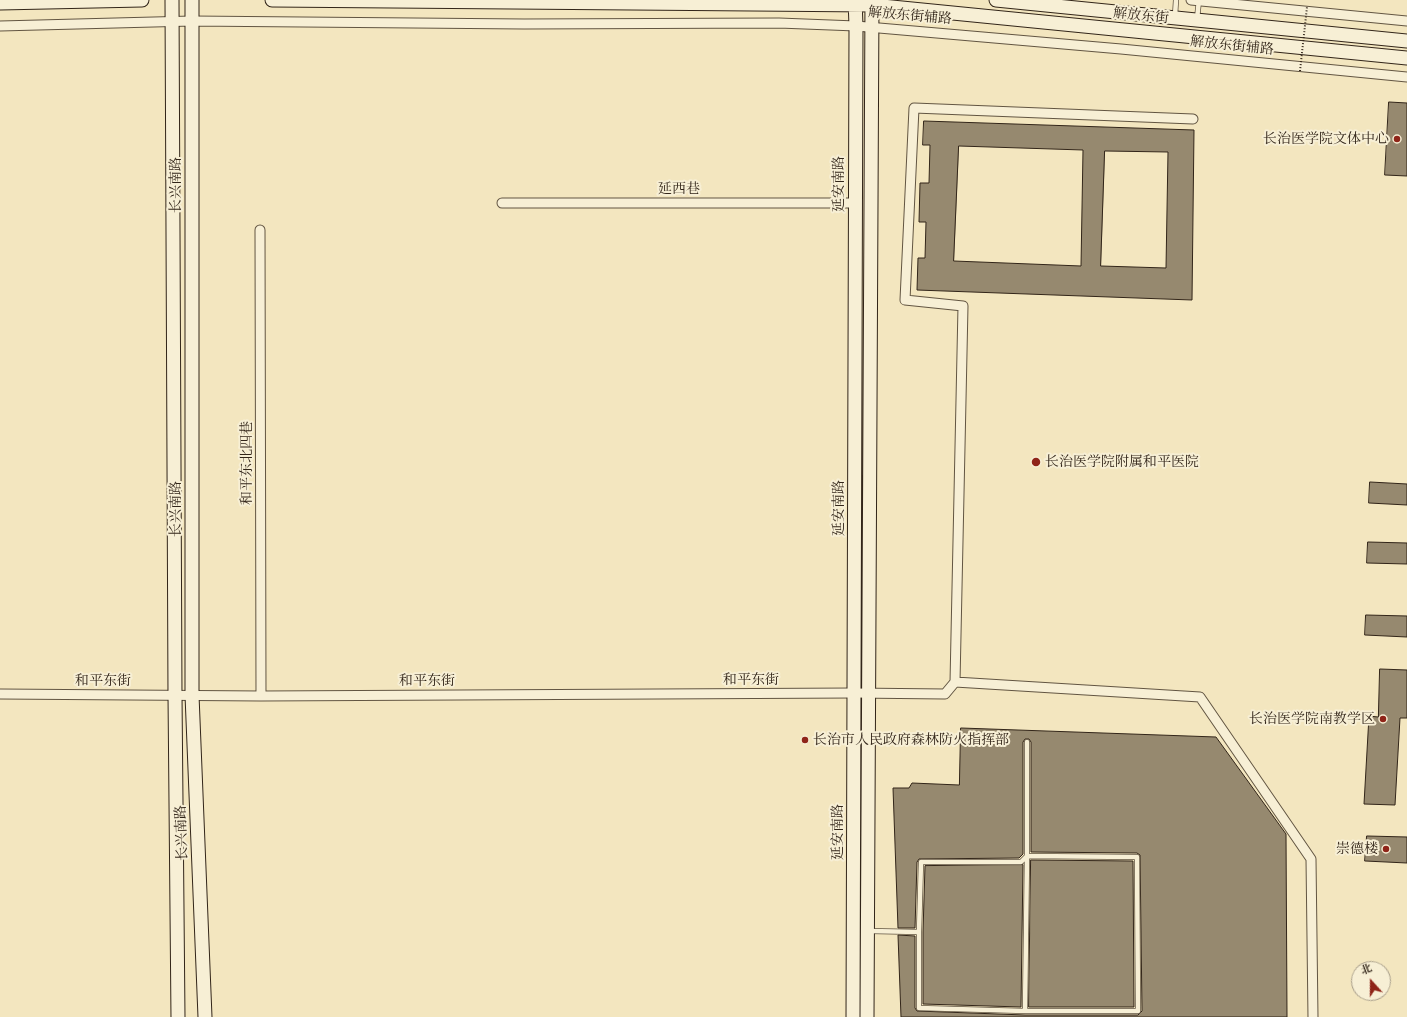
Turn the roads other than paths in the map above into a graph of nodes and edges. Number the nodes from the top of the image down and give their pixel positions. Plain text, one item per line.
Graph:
1 (142, 0) edge
2 (172, 0) edge
3 (192, 0) edge
4 (272, 0) edge
5 (996, 0) edge
6 (1176, 0) edge
7 (1196, 0) edge
8 (855, 2) edge
9 (872, 2) edge
10 (0, 3) edge
11 (1175, 18) junction
12 (1197, 20) junction
13 (192, 21) junction
14 (1407, 21) edge
15 (172, 22) junction
16 (0, 26) edge
17 (856, 26) junction
18 (871, 26) junction
19 (1407, 41) edge
20 (1407, 58) edge
21 (1407, 77) edge
22 (1193, 119) dead end
23 (502, 203) dead end
24 (855, 203) junction
25 (260, 230) dead end
26 (955, 682) junction
27 (854, 693) junction
28 (0, 694) edge
29 (869, 694) junction
30 (175, 695) junction
31 (192, 695) junction
32 (261, 696) junction
33 (1027, 742) dead end
34 (1028, 856) junction
35 (853, 929) junction
36 (867, 931) junction
37 (919, 932) junction
38 (1025, 1011) junction
39 (178, 1017) edge
40 (205, 1017) edge
41 (853, 1017) edge
42 (867, 1017) edge
43 (1313, 1017) edge

1 - 10 main road
2 - 15 main road, 长兴南路
3 - 13 main road, 长兴南路
4 - 8 main road, 解放东街
5 - 11 main road, 解放东街
6 - 11 lane
7 - 12 lane
7 - 14 street
8 - 9 main road, 解放东街
8 - 17 main road, 延安南路
9 - 18 main road
9 - 20 main road, 解放东街
11 - 12 main road, 解放东街
12 - 19 main road, 解放东街
13 - 15 street, 解放东街辅路
13 - 17 street, 解放东街辅路
13 - 31 main road, 长兴南路
15 - 16 street, 解放东街辅路
15 - 30 main road, 长兴南路
17 - 18 street, 解放东街辅路
17 - 24 main road, 延安南路
18 - 21 street, 解放东街辅路
18 - 29 main road
22 - 26 street
23 - 24 street, 延西巷
24 - 27 main road, 延安南路
25 - 32 street, 和平东北四巷
26 - 29 street, 和平东街
26 - 43 street
27 - 29 street, 和平东街
27 - 32 street, 和平东街
27 - 35 main road, 延安南路
28 - 30 street, 和平东街
29 - 36 main road
30 - 31 street, 和平东街
30 - 39 main road, 长兴南路
31 - 32 street, 和平东街
31 - 40 main road, 长兴南路
33 - 34 lane
34 - 37 lane
34 - 38 lane
34 - 38 lane
35 - 36 lane
35 - 41 main road, 延安南路
36 - 37 lane
36 - 42 main road
37 - 38 lane

